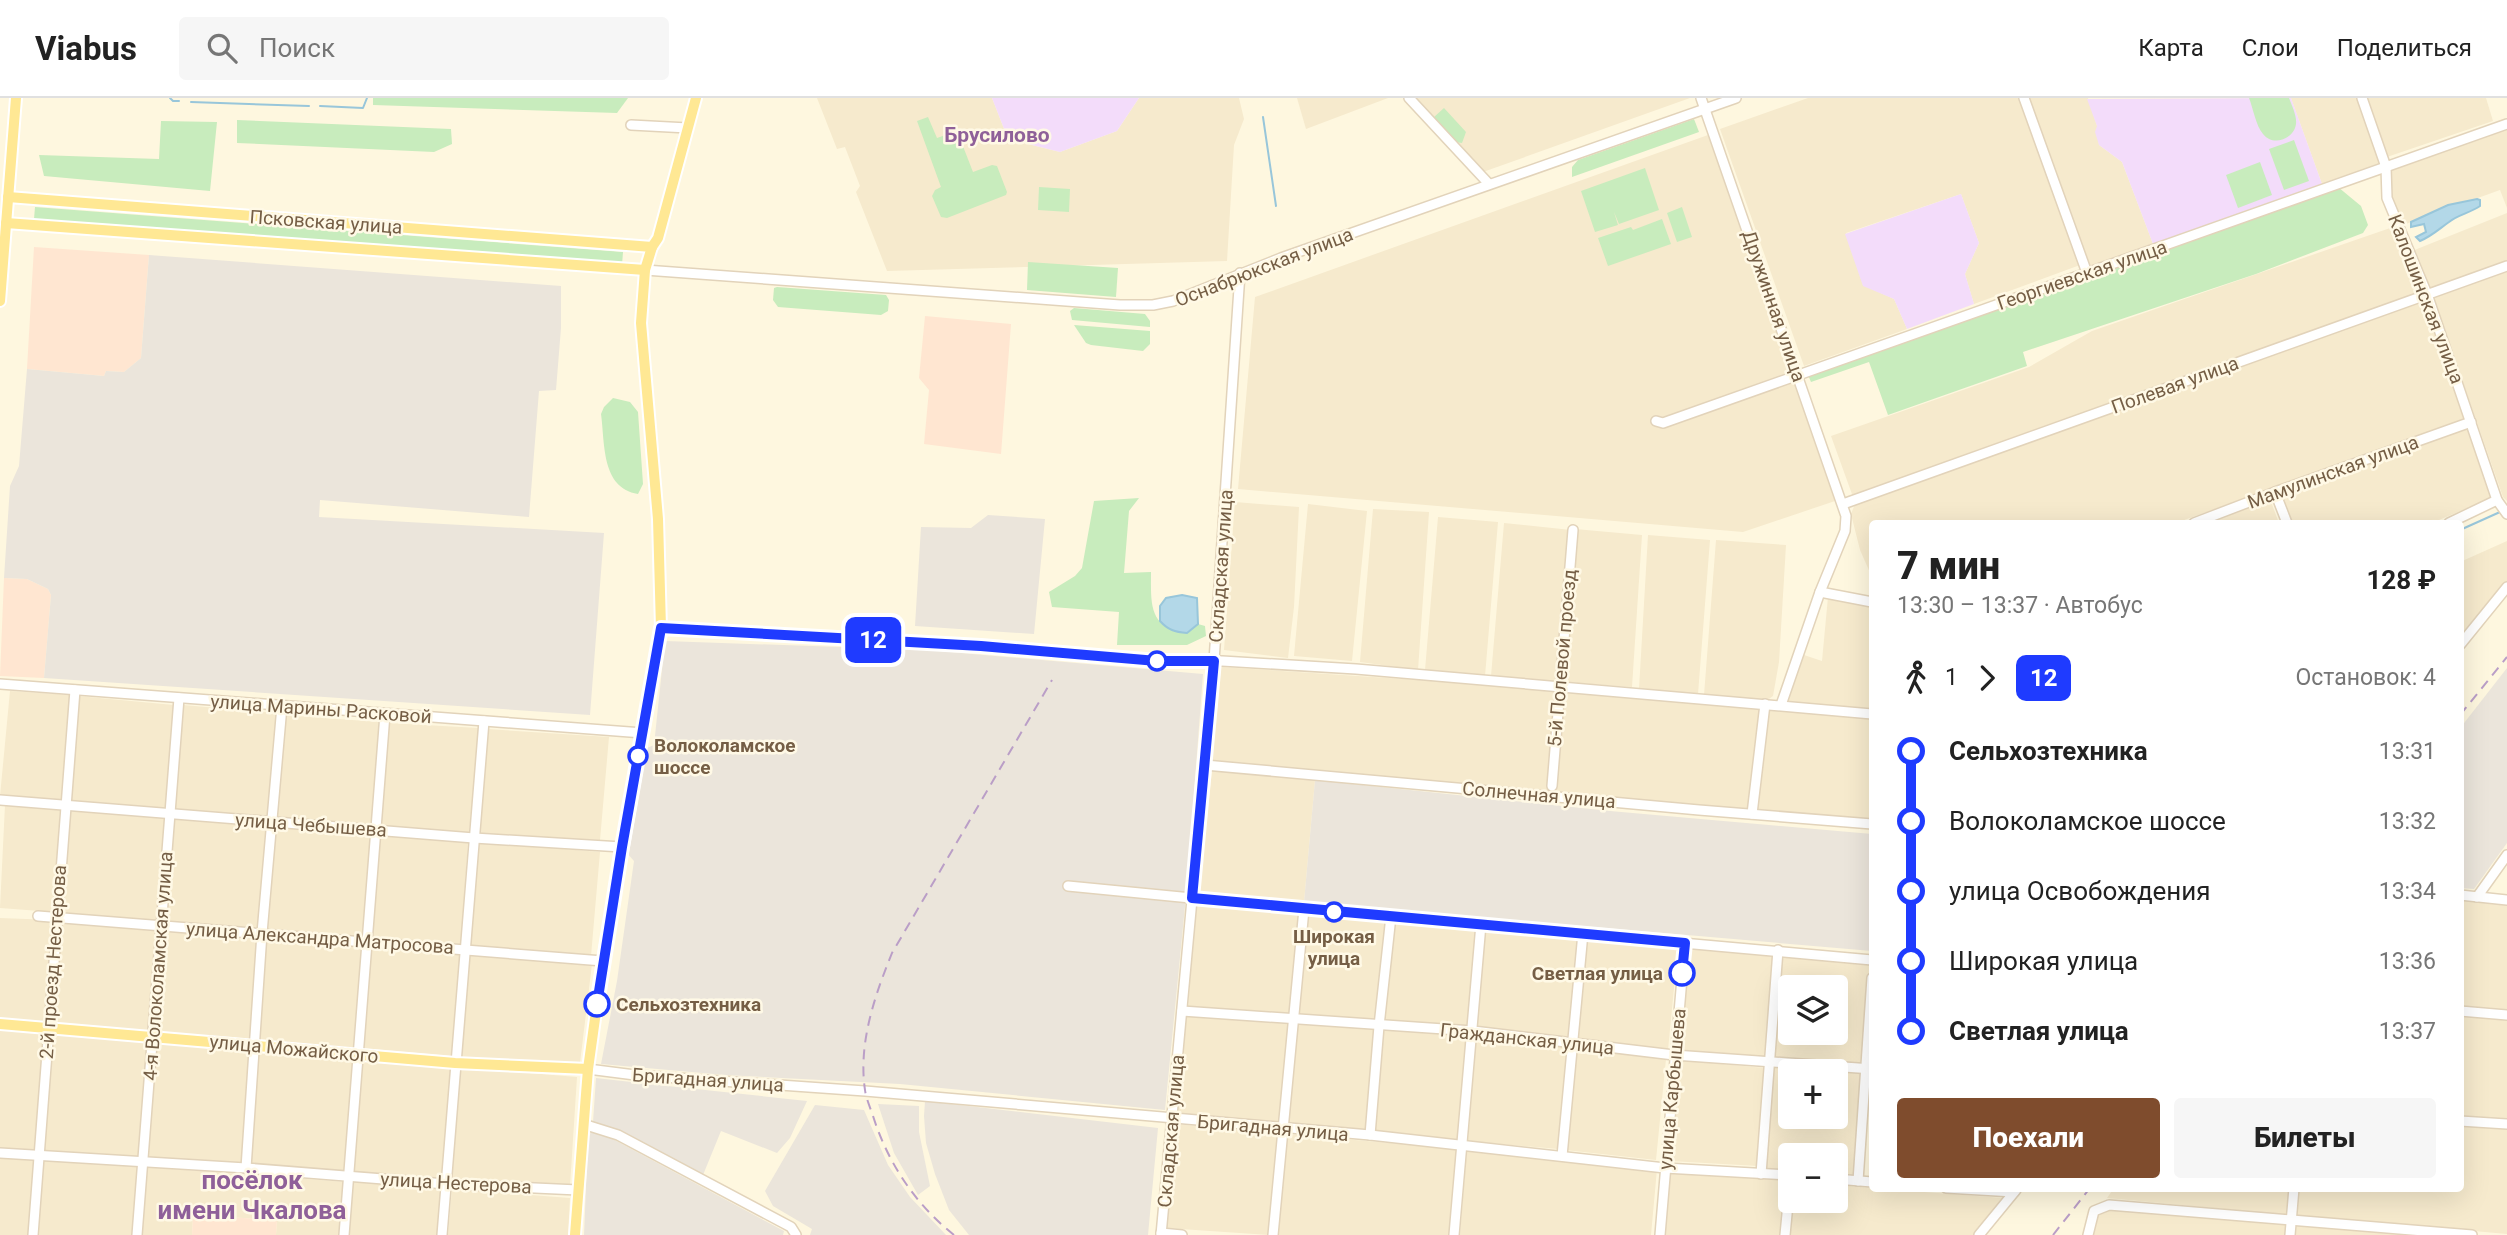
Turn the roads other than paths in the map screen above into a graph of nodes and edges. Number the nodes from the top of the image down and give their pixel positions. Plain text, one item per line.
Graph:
1 (16, 98) edge
2 (696, 98) edge
3 (1409, 98) edge
4 (1701, 98) edge
5 (1736, 98) edge
6 (2024, 98) edge
7 (2362, 98) edge
8 (1704, 109) junction
9 (2507, 124) edge
10 (631, 125) dead end
11 (688, 128) junction
12 (2386, 167) junction
13 (1489, 184) junction
14 (4, 197) edge
15 (3, 223) edge
16 (652, 247) junction
17 (2507, 266) edge
18 (645, 270) junction
19 (1240, 273) junction
20 (2087, 274) junction
21 (2427, 294) junction
22 (0, 301) edge
23 (1798, 375) junction
24 (1656, 421) dead end
25 (2471, 422) junction
26 (2275, 492) junction
27 (1843, 504) junction
28 (2502, 507) edge
29 (2202, 520) edge
30 (2286, 520) edge
31 (2459, 520) edge
32 (1573, 530) dead end
33 (2507, 587) edge
34 (1820, 592) junction
35 (1869, 601) edge
36 (661, 628) junction
37 (2464, 640) edge
38 (1214, 661) junction
39 (0, 684) edge
40 (1560, 687) junction
41 (75, 690) junction
42 (179, 698) junction
43 (1765, 704) junction
44 (1781, 705) junction
45 (282, 706) junction
46 (385, 713) junction
47 (1869, 714) edge
48 (484, 721) junction
49 (643, 733) junction
50 (1205, 765) junction
51 (1552, 786) dead end
52 (0, 800) edge
53 (65, 805) junction
54 (169, 813) junction
55 (1752, 814) junction
56 (272, 822) junction
57 (1869, 824) edge
58 (376, 829) junction
59 (474, 838) junction
60 (622, 847) junction
61 (2507, 855) edge
62 (1068, 886) dead end
63 (2464, 895) edge
64 (2477, 897) junction
65 (1192, 898) junction
66 (2507, 901) edge
67 (1304, 909) junction
68 (38, 916) dead end
69 (1391, 916) junction
70 (57, 917) junction
71 (1481, 924) junction
72 (161, 926) junction
73 (262, 933) junction
74 (1583, 933) junction
75 (367, 941) junction
76 (1685, 943) junction
77 (464, 949) junction
78 (1778, 950) junction
79 (1869, 960) edge
80 (603, 961) junction
81 (1182, 1011) junction
82 (2464, 1012) edge
83 (2507, 1015) edge
84 (1293, 1018) junction
85 (0, 1024) edge
86 (1379, 1026) junction
87 (48, 1028) junction
88 (1473, 1031) junction
89 (152, 1037) junction
90 (1573, 1042) junction
91 (256, 1046) junction
92 (357, 1054) junction
93 (1674, 1055) junction
94 (455, 1063) junction
95 (1770, 1063) junction
96 (1869, 1068) edge
97 (588, 1069) junction
98 (1869, 1077) edge
99 (1173, 1119) junction
100 (2464, 1121) edge
101 (583, 1124) junction
102 (2507, 1124) edge
103 (1283, 1129) junction
104 (1370, 1135) junction
105 (1463, 1145) junction
106 (0, 1153) edge
107 (39, 1155) junction
108 (1562, 1156) junction
109 (144, 1163) junction
110 (246, 1168) junction
111 (1665, 1168) junction
112 (1761, 1174) junction
113 (1778, 1175) edge
114 (348, 1177) junction
115 (1848, 1180) edge
116 (1858, 1181) junction
117 (1869, 1182) edge
118 (446, 1184) junction
119 (578, 1190) junction
120 (2013, 1192) edge
121 (2294, 1192) edge
122 (1787, 1213) edge
123 (2291, 1219) junction
124 (1161, 1234) edge
125 (33, 1235) edge
126 (137, 1235) edge
127 (344, 1235) edge
128 (443, 1235) edge
129 (575, 1235) edge
130 (796, 1235) edge
131 (1182, 1235) edge
132 (1273, 1235) edge
133 (1454, 1235) edge
134 (1660, 1235) edge
135 (1785, 1235) edge
136 (1979, 1235) edge
137 (2088, 1235) edge
138 (2290, 1235) edge
139 (2472, 1235) edge

1 - 14 main road
2 - 11 main road
3 - 13 street
4 - 8 street, Дружинная улица
5 - 8 street, Оснабрюкская улица
6 - 20 street
7 - 12 street, Калошинская улица
8 - 13 street, Оснабрюкская улица
8 - 23 street, Дружинная улица
9 - 12 street, Георгиевская улица
10 - 11 street
11 - 16 main road
12 - 20 street, Георгиевская улица
12 - 21 street, Калошинская улица
13 - 19 street, Оснабрюкская улица
14 - 15 main road
14 - 16 main road, Псковская улица
15 - 18 main road, Псковская улица
15 - 22 main road
16 - 18 main road
17 - 21 street, Полевая улица
18 - 19 street, Оснабрюкская улица
18 - 36 main road
19 - 38 street, Складская улица
20 - 23 street, Георгиевская улица
21 - 25 street, Калошинская улица
21 - 27 street, Полевая улица
23 - 24 street, Георгиевская улица
23 - 27 street, Дружинная улица
25 - 26 street, Мамулинская улица
25 - 28 street, Калошинская улица
26 - 29 street, Мамулинская улица
26 - 30 street
27 - 34 street
28 - 31 street
32 - 40 street, 5-й Полевой проезд
33 - 37 street
34 - 35 street
34 - 44 street
36 - 38 street
36 - 49 main road
38 - 40 street
38 - 50 street, Складская улица
39 - 41 street, улица Марины Расковой
40 - 43 street
40 - 51 street, 5-й Полевой проезд
41 - 42 street, улица Марины Расковой
41 - 53 street, 2-й проезд Нестерова
42 - 45 street, улица Марины Расковой
42 - 54 street, 4-я Волоколамская улица
43 - 44 street
43 - 55 street
44 - 47 street
45 - 46 street, улица Марины Расковой
45 - 56 street
46 - 48 street, улица Марины Расковой
46 - 58 street
48 - 49 street, улица Марины Расковой
48 - 59 street
49 - 60 main road
50 - 55 street, Солнечная улица
50 - 65 street, Складская улица
52 - 53 street, улица Чебышева
53 - 54 street, улица Чебышева
53 - 70 street, 2-й проезд Нестерова
54 - 56 street, улица Чебышева
54 - 72 street, 4-я Волоколамская улица
55 - 57 street, Солнечная улица
56 - 58 street, улица Чебышева
56 - 73 street
58 - 59 street, улица Чебышева
58 - 75 street
59 - 60 street, улица Чебышева
59 - 77 street
60 - 80 main road
61 - 64 street
62 - 65 street
63 - 64 street
64 - 66 street
65 - 67 street
65 - 81 street, Складская улица
67 - 69 street
67 - 84 street
68 - 70 street, улица Александра Матросова
69 - 71 street
69 - 86 street
70 - 72 street, улица Александра Матросова
70 - 87 street, 2-й проезд Нестерова
71 - 74 street
71 - 88 street
72 - 73 street, улица Александра Матросова
72 - 89 street, 4-я Волоколамская улица
73 - 75 street, улица Александра Матросова
73 - 91 street
74 - 76 street
74 - 90 street
75 - 77 street, улица Александра Матросова
75 - 92 street
76 - 78 street
76 - 93 street, улица Карбышева
77 - 80 street, улица Александра Матросова
77 - 94 street
78 - 79 street
78 - 95 street
80 - 97 main road
81 - 84 street, Гражданская улица
81 - 99 street, Складская улица
82 - 83 street
84 - 86 street, Гражданская улица
84 - 103 street
85 - 87 main road, улица Можайского
86 - 88 street, Гражданская улица
86 - 104 street
87 - 89 main road, улица Можайского
87 - 107 street, 2-й проезд Нестерова
88 - 90 street, Гражданская улица
88 - 105 street
89 - 91 main road, улица Можайского
89 - 109 street, 4-я Волоколамская улица
90 - 93 street, Гражданская улица
90 - 108 street
91 - 92 main road, улица Можайского
91 - 110 street
92 - 94 main road, улица Можайского
92 - 114 street
93 - 95 street, Гражданская улица
93 - 111 street, улица Карбышева
94 - 97 main road, улица Можайского
94 - 118 street
95 - 96 street, Гражданская улица
95 - 112 street
97 - 99 street, Бригадная улица
97 - 101 main road
98 - 116 street
99 - 103 street, Бригадная улица
99 - 124 street, Складская улица
100 - 102 street
101 - 119 main road
101 - 130 street
103 - 104 street, Бригадная улица
103 - 132 street
104 - 105 street, Бригадная улица
105 - 108 street, Бригадная улица
105 - 133 street
106 - 107 street, улица Нестерова
107 - 109 street, улица Нестерова
107 - 125 street, 2-й проезд Нестерова
108 - 111 street, Бригадная улица
109 - 110 street, улица Нестерова
109 - 126 street, 4-я Волоколамская улица
110 - 114 street, улица Нестерова
111 - 112 street, Бригадная улица
111 - 134 street, улица Карбышева
112 - 113 street, Бригадная улица
114 - 118 street, улица Нестерова
114 - 127 street
115 - 116 street
116 - 117 street
118 - 119 street, улица Нестерова
118 - 128 street
119 - 129 main road
120 - 136 street
121 - 123 street
122 - 135 street
123 - 137 street
123 - 138 street
123 - 139 street
124 - 131 street

